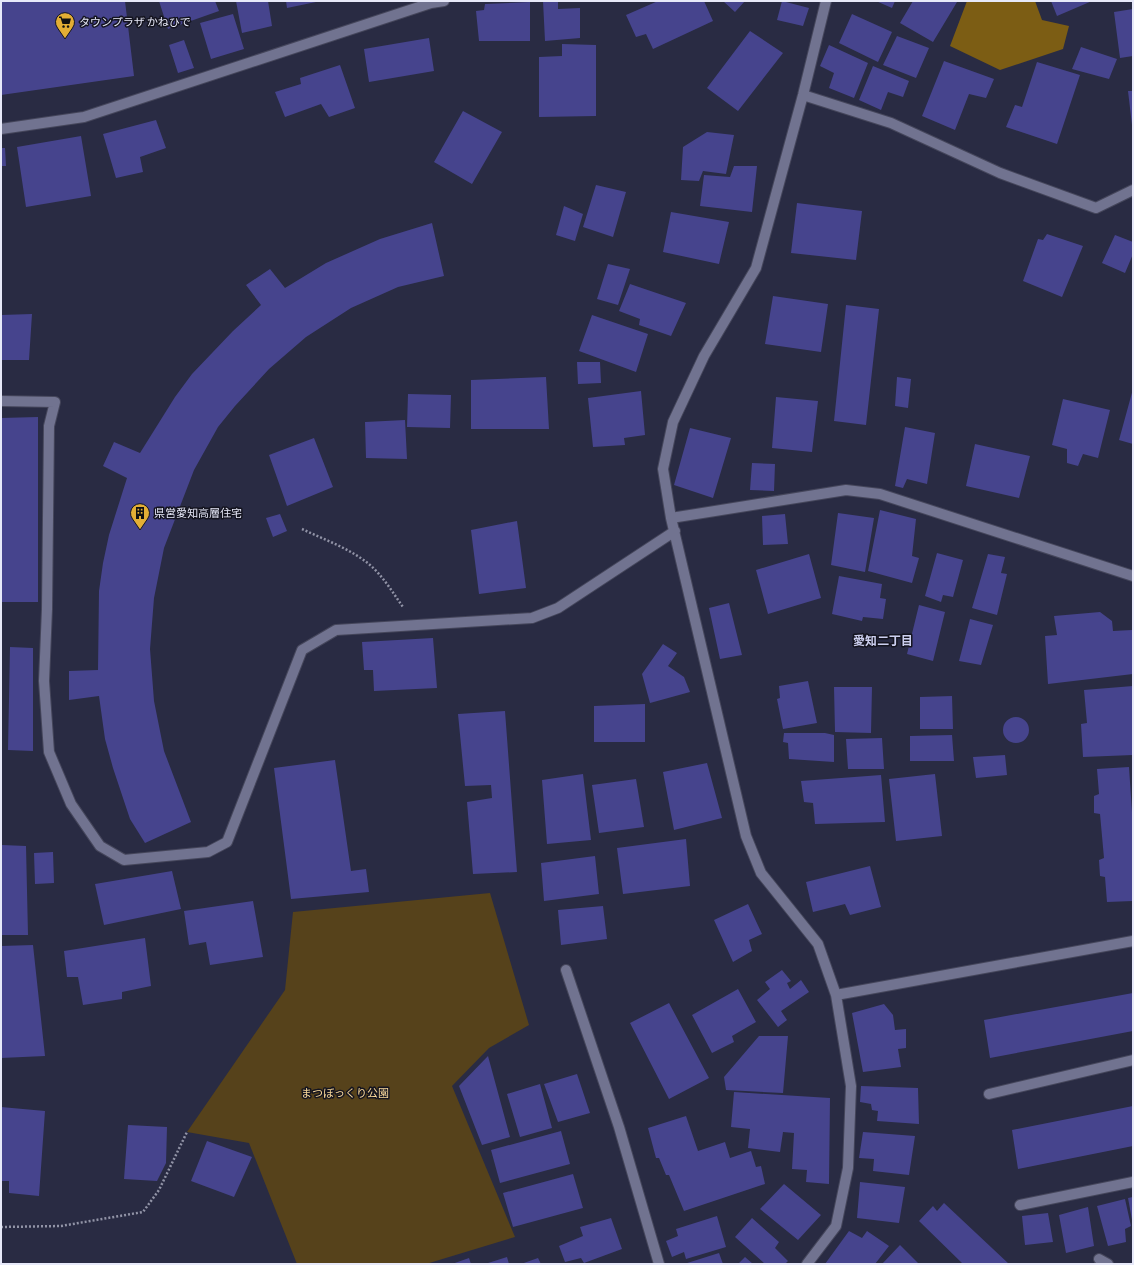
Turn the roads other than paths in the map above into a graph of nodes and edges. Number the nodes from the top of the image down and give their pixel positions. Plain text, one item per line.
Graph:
1 (444, 1) edge
2 (826, 1) edge
3 (803, 95) junction
4 (1, 129) edge
5 (1133, 190) edge
6 (1, 401) edge
7 (672, 518) junction
8 (675, 531) junction
9 (1133, 576) edge
10 (1133, 941) edge
11 (566, 970) dead end
12 (836, 995) junction
13 (1133, 1060) edge
14 (989, 1094) dead end
15 (1133, 1182) edge
16 (1020, 1205) dead end
17 (659, 1264) edge
18 (807, 1264) edge

1 - 4 street
2 - 3 street
3 - 5 street
3 - 7 street
6 - 8 street
7 - 8 street
7 - 9 street
8 - 12 street
10 - 12 street
11 - 17 street
12 - 18 street
13 - 14 street
15 - 16 street

